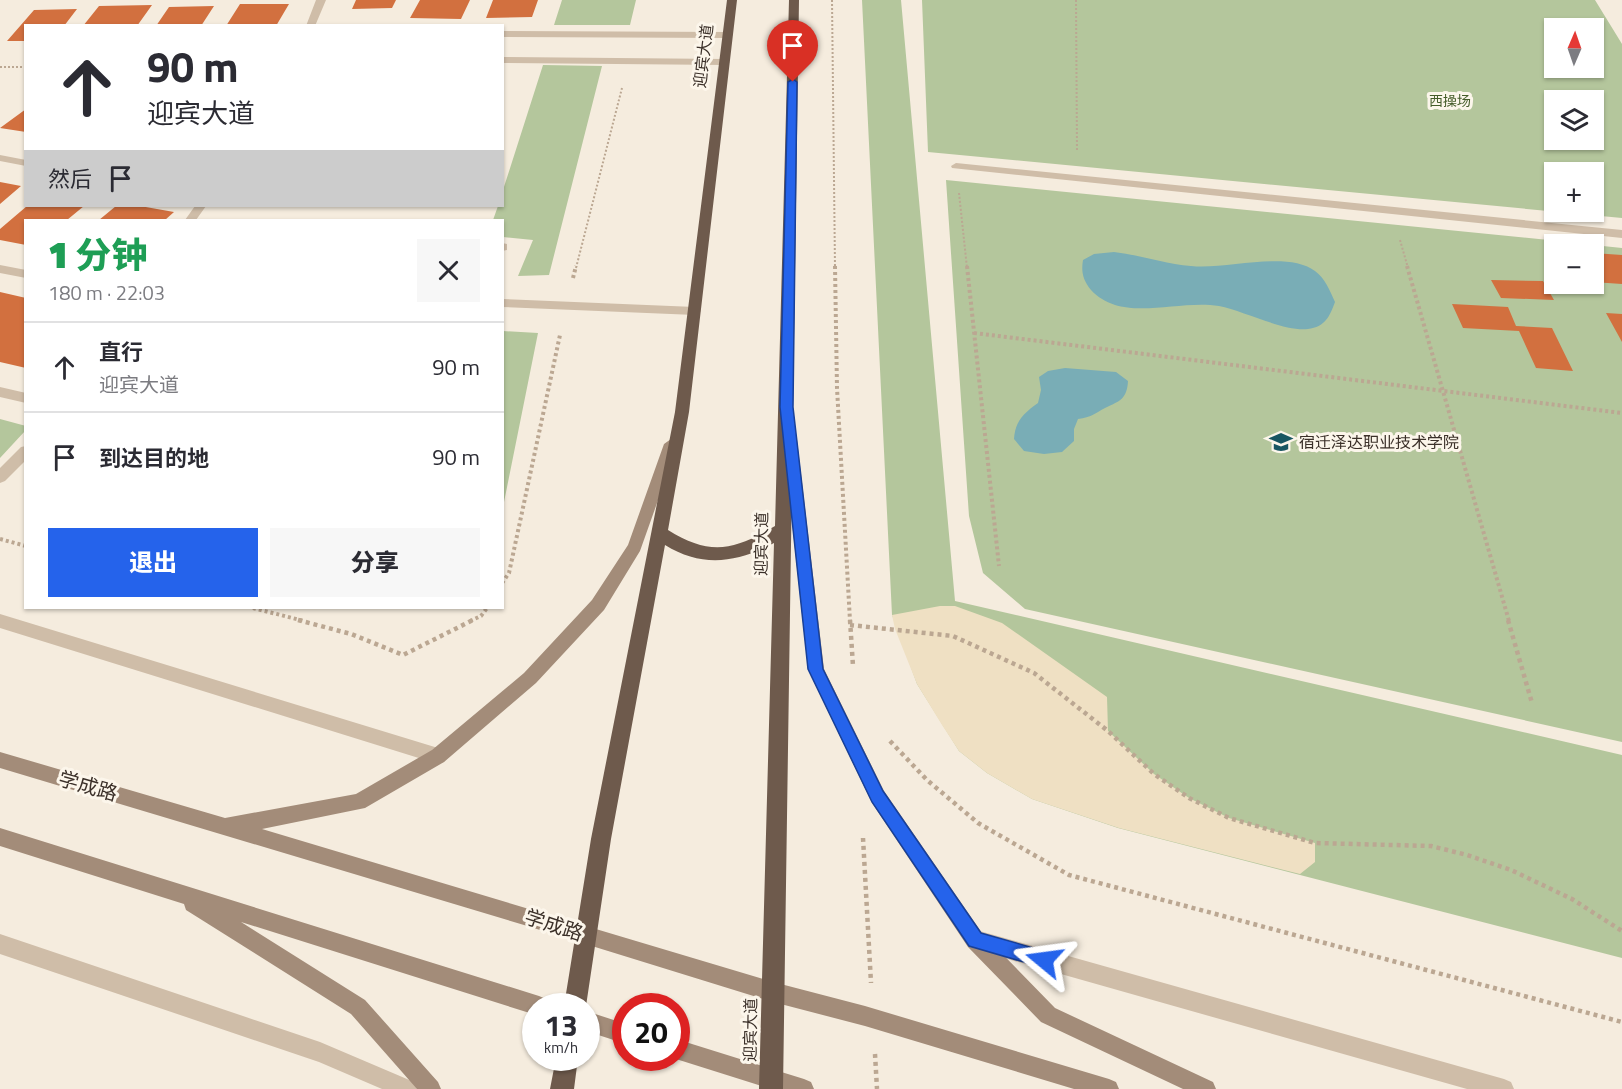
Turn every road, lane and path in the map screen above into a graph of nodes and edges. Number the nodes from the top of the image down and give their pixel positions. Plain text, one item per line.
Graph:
1 (321, 0) edge
2 (732, 0) edge
3 (794, 0) edge
4 (832, 0) edge
5 (1076, 0) edge
6 (311, 24) edge
7 (504, 34) edge
8 (728, 35) junction
9 (504, 60) edge
10 (725, 62) junction
11 (0, 67) edge
12 (24, 67) edge
13 (1077, 155) dead end
14 (0, 158) edge
15 (24, 163) edge
16 (956, 166) joint
17 (1392, 211) junction
18 (1622, 234) edge
19 (0, 269) edge
20 (24, 274) edge
21 (504, 303) edge
22 (695, 311) junction
23 (974, 333) junction
24 (0, 392) edge
25 (1443, 393) junction
26 (24, 398) edge
27 (787, 407) junction
28 (682, 412) junction
29 (1622, 413) edge
30 (24, 454) edge
31 (0, 477) edge
32 (784, 529) junction
33 (660, 534) junction
34 (0, 539) edge
35 (24, 545) edge
36 (999, 566) dead end
37 (257, 609) edge
38 (485, 609) edge
39 (0, 621) edge
40 (850, 625) junction
41 (853, 671) dead end
42 (1532, 703) dead end
43 (887, 734) dead end
44 (438, 756) junction
45 (0, 760) edge
46 (224, 826) junction
47 (863, 836) dead end
48 (0, 837) edge
49 (175, 891) junction
50 (1622, 931) edge
51 (586, 935) junction
52 (975, 940) junction
53 (0, 944) edge
54 (577, 993) edge
55 (773, 993) junction
56 (522, 1001) edge
57 (873, 1018) junction
58 (1622, 1022) edge
59 (690, 1054) edge
60 (565, 1071) edge
61 (772, 1084) edge
62 (407, 1089) edge
63 (431, 1089) edge
64 (562, 1089) edge
65 (804, 1089) edge
66 (877, 1089) edge
67 (1109, 1089) edge
68 (1206, 1089) edge
69 (1504, 1089) edge

1 - 6 lane
2 - 8 highway, 迎宾大道
3 - 27 highway, 迎宾大道
4 - 40 path
5 - 13 path
7 - 8 lane
8 - 10 highway, 迎宾大道
9 - 10 lane
10 - 22 highway, 迎宾大道
11 - 12 path
14 - 15 lane
16 - 17 lane
16 - 23 path
17 - 18 lane
17 - 25 path
19 - 20 lane
21 - 22 lane
22 - 28 highway, 迎宾大道
23 - 25 path
23 - 36 path
24 - 26 lane
25 - 29 path
25 - 42 path
27 - 32 highway, 迎宾大道
27 - 52 main road
28 - 33 highway, 迎宾大道
28 - 44 main road
30 - 31 lane
32 - 33 highway
32 - 55 highway, 迎宾大道
33 - 51 highway, 迎宾大道
34 - 35 path
37 - 38 path
39 - 44 lane
40 - 41 path
40 - 50 path
43 - 58 path
44 - 46 main road
45 - 46 main road, 学成路
46 - 51 main road, 学成路
47 - 57 path
48 - 49 main road
49 - 56 main road
49 - 63 main road
51 - 54 highway, 迎宾大道
51 - 55 main road, 学成路
52 - 68 main road
52 - 69 lane
53 - 62 lane
55 - 57 main road, 学成路
55 - 61 highway, 迎宾大道
57 - 66 path
57 - 67 main road, 学成路
59 - 61 main road
60 - 64 highway
61 - 65 main road

